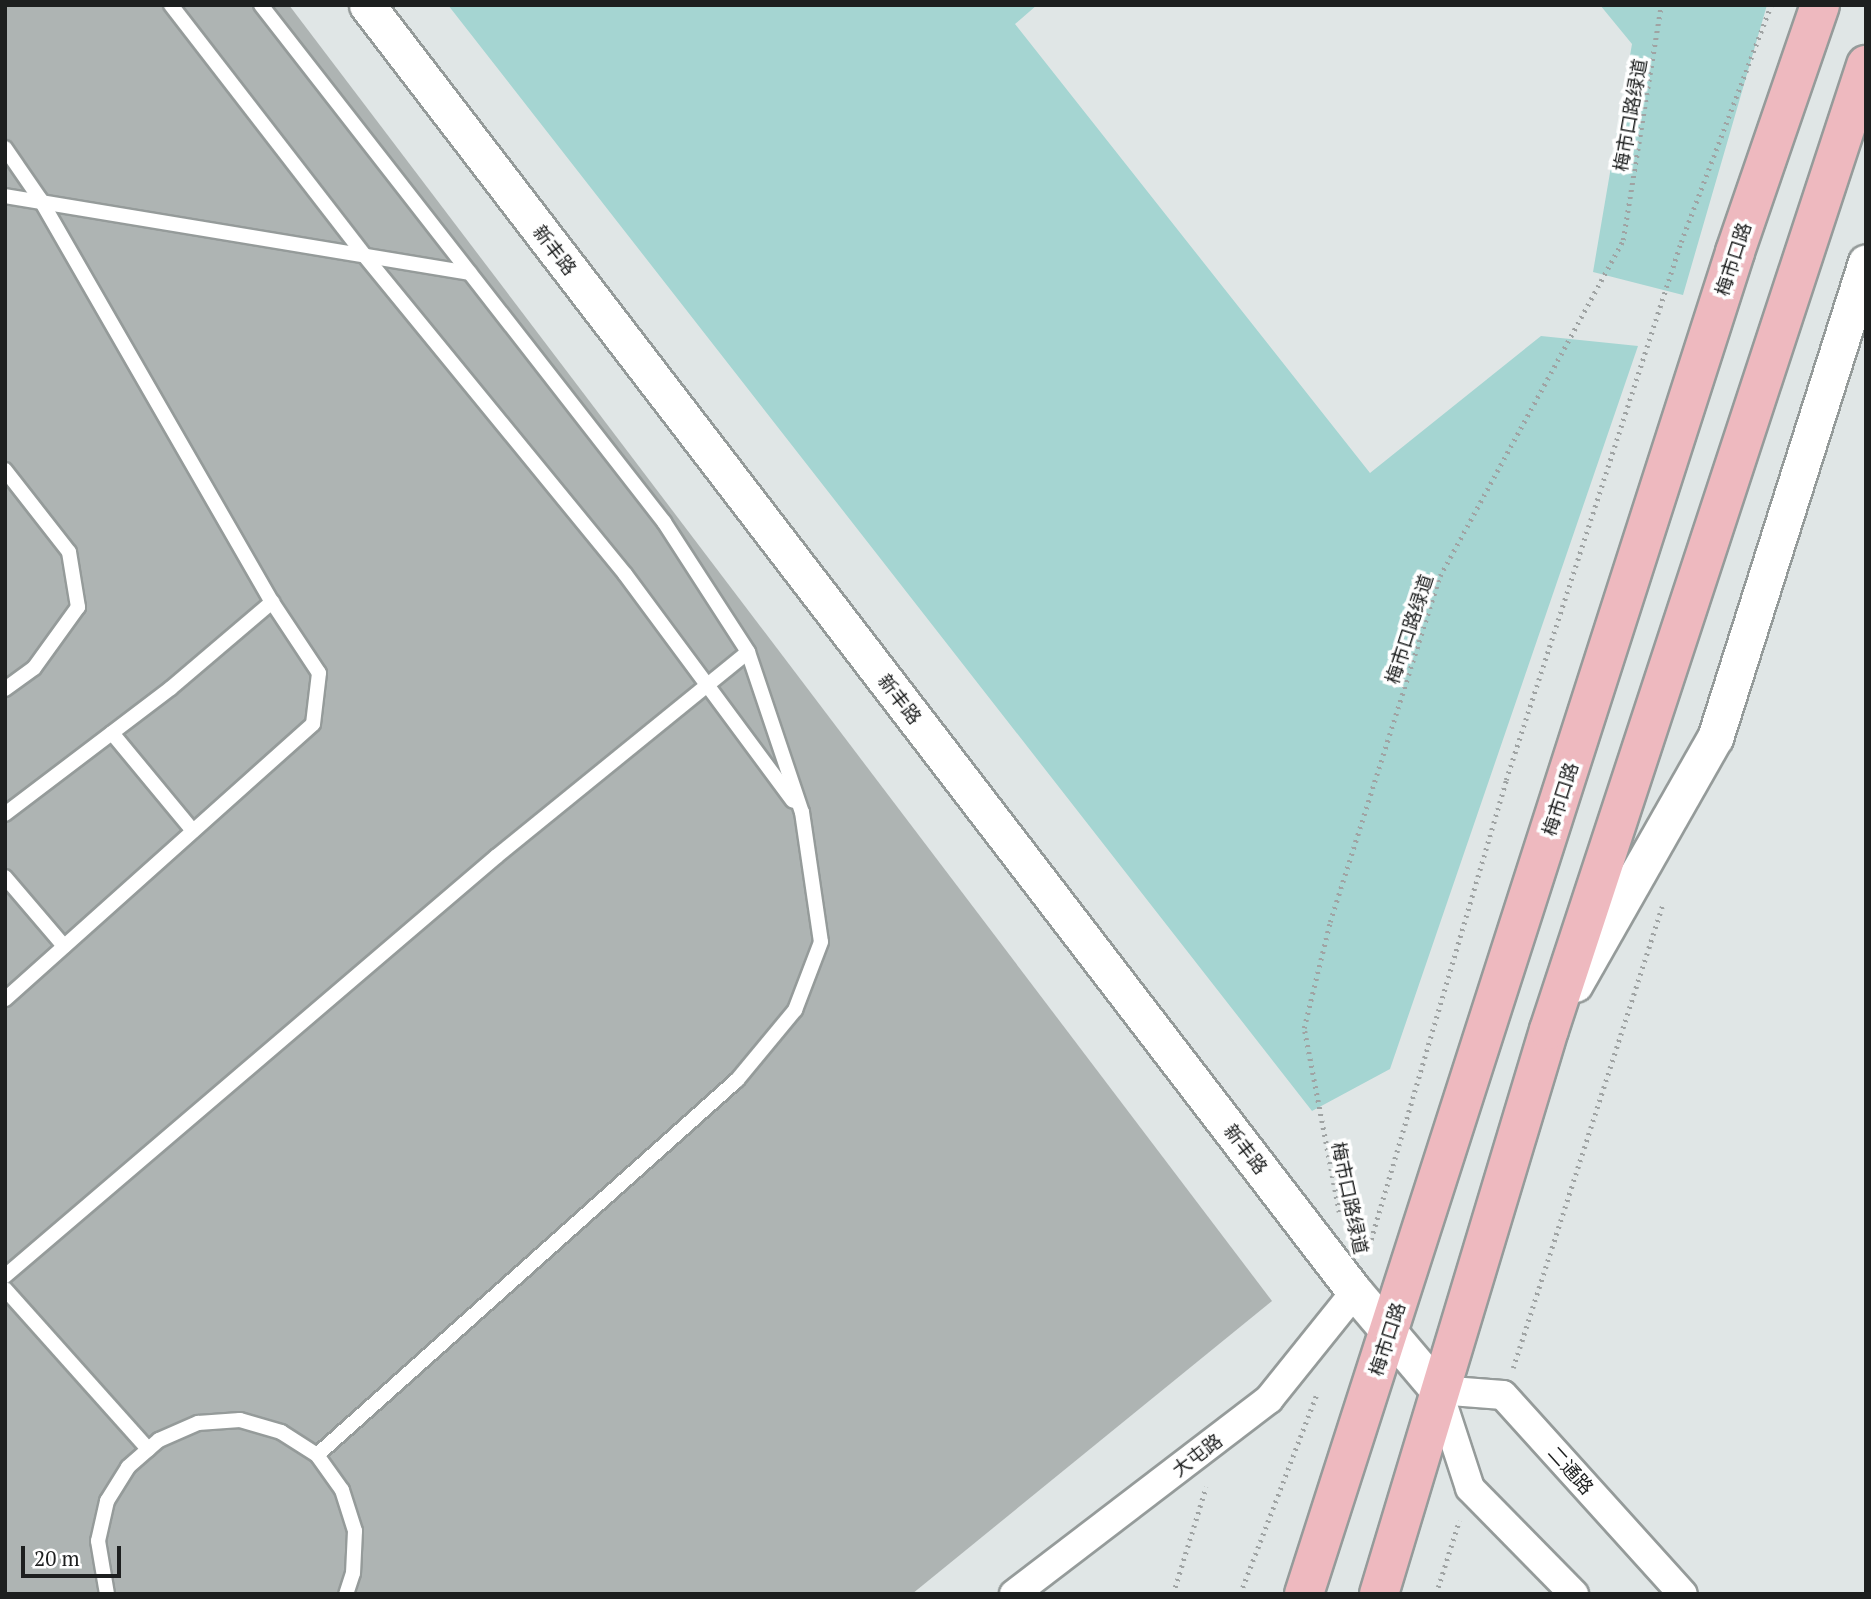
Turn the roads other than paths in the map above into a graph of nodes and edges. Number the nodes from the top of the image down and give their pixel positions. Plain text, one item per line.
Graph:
1 (171, 5) edge
2 (261, 5) edge
3 (367, 5) edge
4 (1820, 5) edge
5 (1866, 65) edge
6 (5, 148) edge
7 (5, 196) edge
8 (40, 199) junction
9 (364, 255) junction
10 (1866, 262) edge
11 (470, 273) junction
12 (5, 470) edge
13 (272, 602) junction
14 (748, 652) junction
15 (706, 686) junction
16 (5, 689) edge
17 (113, 733) junction
18 (802, 812) junction
19 (5, 814) edge
20 (193, 831) junction
21 (5, 877) edge
22 (64, 946) junction
23 (5, 999) edge
24 (1549, 1030) junction
25 (5, 1276) edge
26 (5, 1289) edge
27 (1355, 1292) junction
28 (1389, 1332) junction
29 (1438, 1390) junction
30 (148, 1449) junction
31 (317, 1455) junction
32 (107, 1594) edge
33 (346, 1594) edge
34 (1014, 1594) edge
35 (1304, 1594) edge
36 (1379, 1594) edge
37 (1574, 1594) edge
38 (1683, 1594) edge

1 - 9 lane
2 - 11 lane
3 - 27 street, 新丰路
4 - 28 main road, 梅市口路
5 - 24 main road
6 - 8 lane
7 - 8 lane
8 - 9 lane
8 - 13 lane
9 - 11 lane
9 - 15 lane
10 - 24 street
11 - 14 lane
12 - 16 lane
13 - 17 lane
13 - 20 lane
14 - 15 lane
14 - 18 lane
15 - 18 lane
15 - 25 lane
17 - 19 lane
17 - 20 lane
18 - 31 lane
20 - 22 lane
21 - 22 lane
22 - 23 lane
24 - 29 main road
26 - 30 lane
27 - 28 street, 新丰路
27 - 34 street, 大屯路
28 - 29 street, 新丰路
28 - 35 main road, 梅市口路
29 - 36 main road
29 - 37 street
29 - 38 street, 二通路
30 - 31 lane
30 - 32 lane
31 - 33 lane

